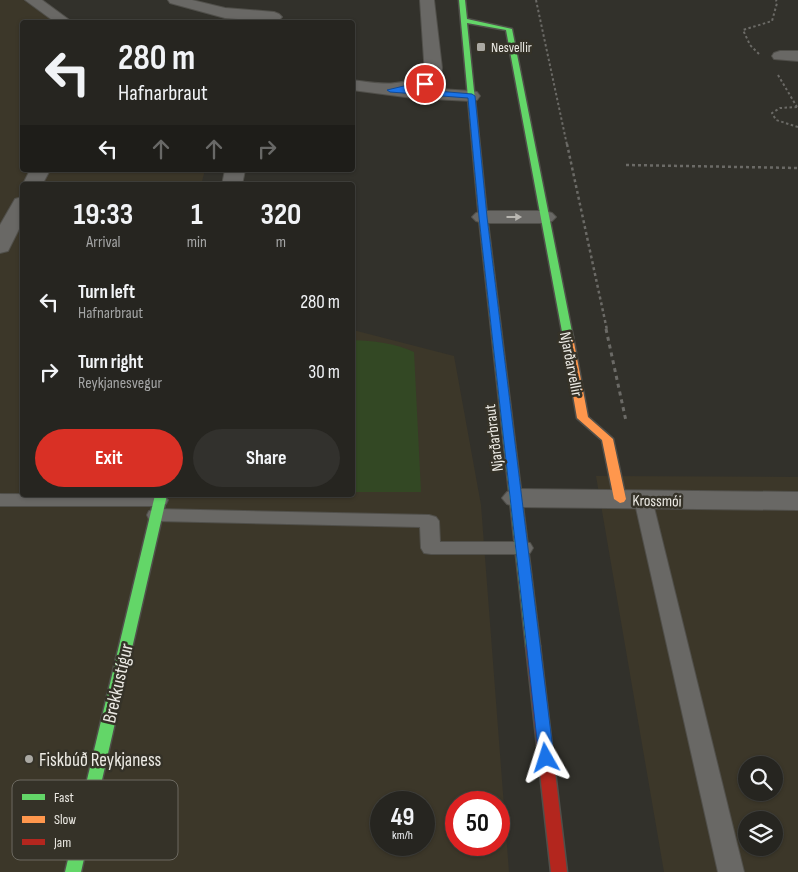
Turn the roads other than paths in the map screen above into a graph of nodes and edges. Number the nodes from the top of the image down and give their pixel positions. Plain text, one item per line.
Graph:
1 (32, 0) edge
2 (175, 0) edge
3 (278, 0) edge
4 (427, 0) edge
5 (462, 0) edge
6 (61, 20) edge
7 (274, 20) edge
8 (463, 20) junction
9 (780, 56) dead end
10 (798, 56) edge
11 (355, 85) edge
12 (390, 90) junction
13 (472, 96) junction
14 (20, 207) edge
15 (483, 217) junction
16 (545, 217) junction
17 (0, 246) edge
18 (517, 498) junction
19 (631, 499) junction
20 (0, 500) edge
21 (798, 501) edge
22 (158, 503) edge
23 (523, 548) junction
24 (94, 780) edge
25 (559, 872) edge
26 (731, 872) edge

1 - 6 street
2 - 7 street
3 - 7 street
4 - 12 street
5 - 8 main road, Njarðarbraut
8 - 13 main road, Njarðarbraut
8 - 16 main road, Njarðarvellir
9 - 10 street
11 - 12 street
12 - 13 street
13 - 15 main road, Njarðarbraut
14 - 17 street
15 -> 16 street
15 - 18 main road, Njarðarbraut
16 - 19 main road, Njarðarvellir
18 - 19 street, Krossmói
18 - 23 main road, Njarðarbraut
19 - 21 street, Krossmói
19 - 26 lane
20 - 22 lane
22 - 23 lane
22 - 24 main road, Brekkustígur
23 - 25 main road, Njarðarbraut

